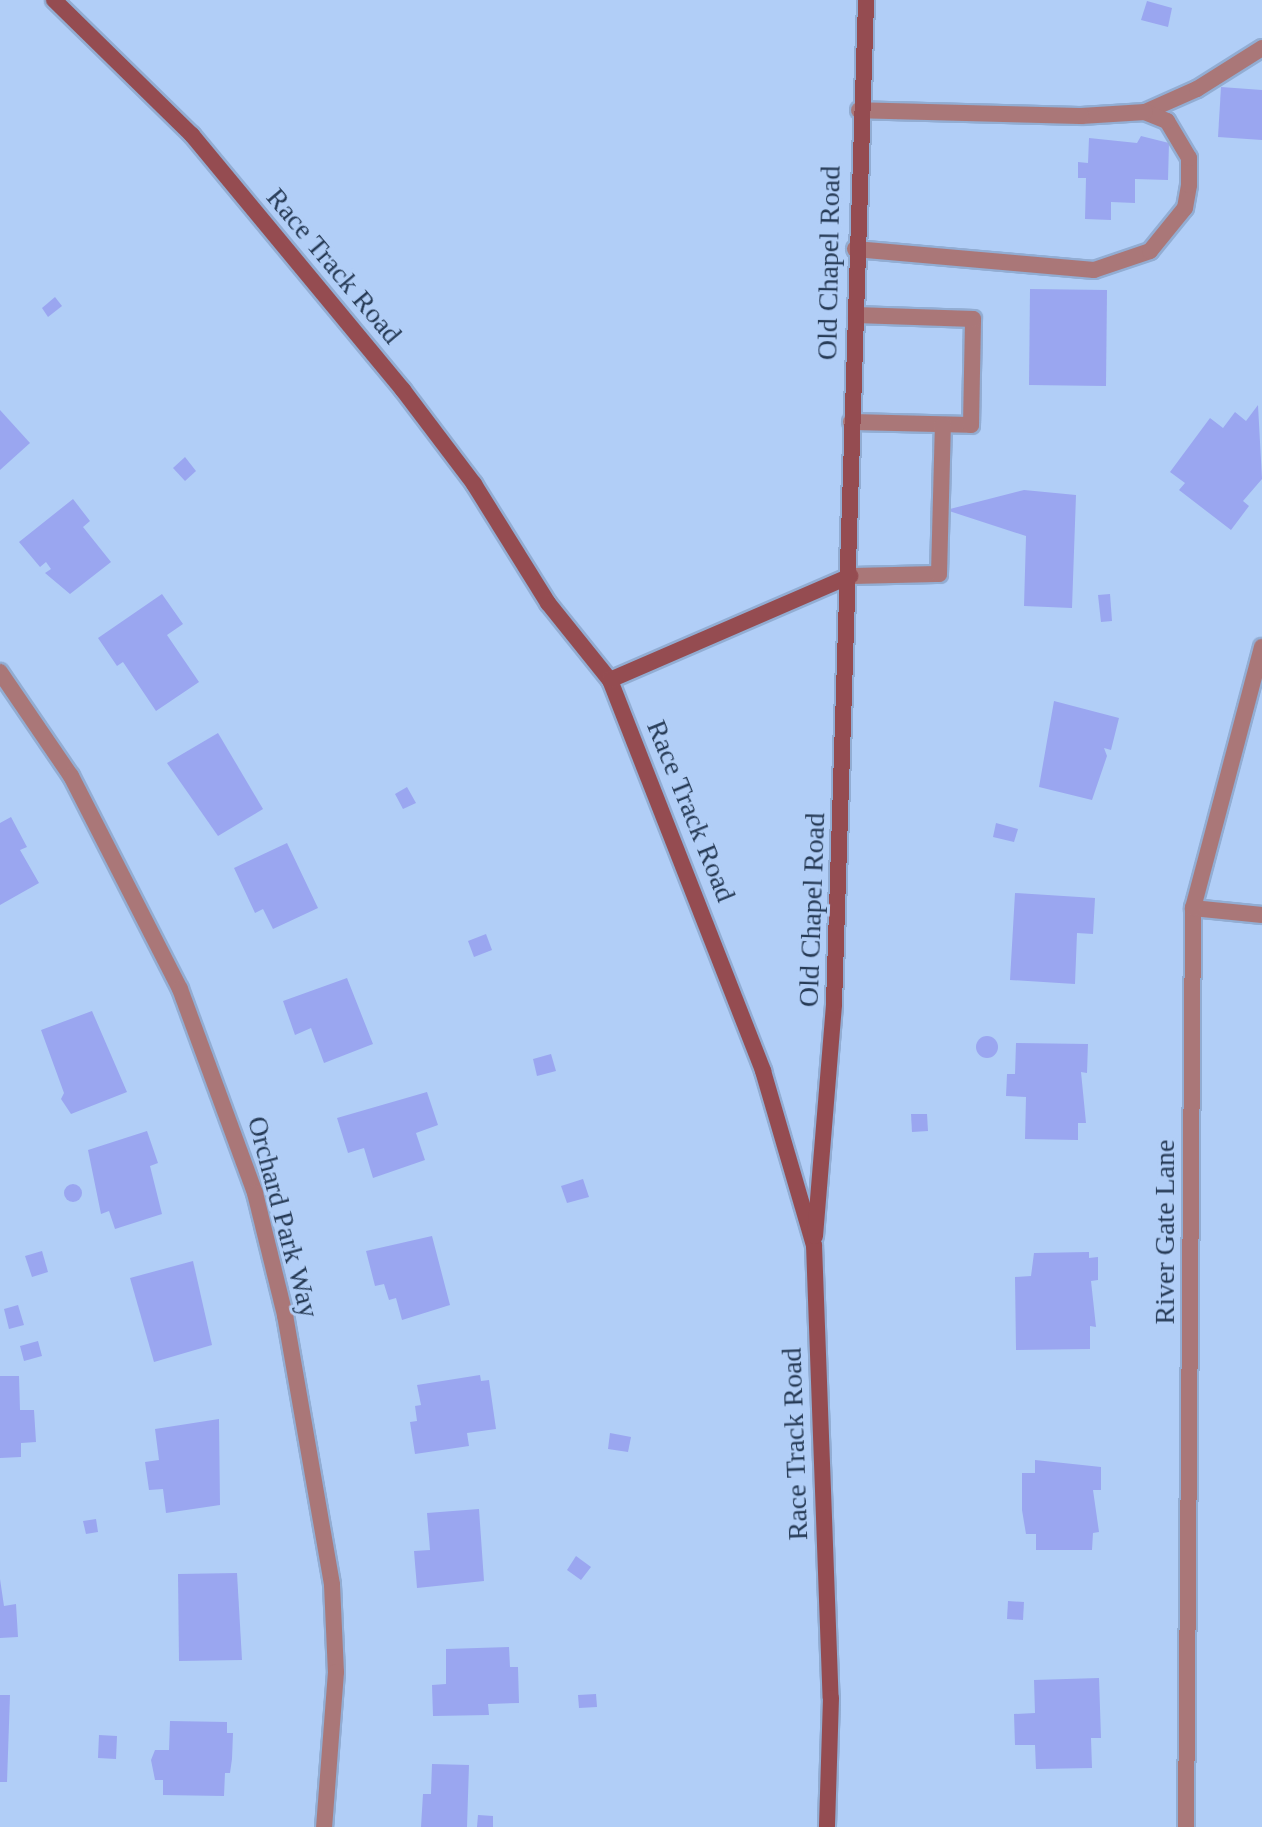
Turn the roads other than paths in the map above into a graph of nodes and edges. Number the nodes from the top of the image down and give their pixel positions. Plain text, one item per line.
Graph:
1 (54, 0) edge
2 (866, 0) edge
3 (1262, 48) edge
4 (859, 110) junction
5 (1145, 112) junction
6 (855, 249) junction
7 (856, 315) junction
8 (851, 422) junction
9 (943, 425) junction
10 (850, 576) junction
11 (1262, 647) edge
12 (0, 672) edge
13 (610, 680) junction
14 (1193, 908) junction
15 (1262, 915) edge
16 (814, 1245) junction
17 (324, 1827) edge
18 (827, 1827) edge
19 (1186, 1827) edge

1 - 13 street, Race Track Road
2 - 4 street, Old Chapel Road
3 - 5 street
4 - 5 street
4 - 6 street, Old Chapel Road
5 - 6 street
6 - 7 street, Old Chapel Road
7 - 8 street, Old Chapel Road
7 - 9 street
8 - 9 street
8 - 10 street, Old Chapel Road
9 - 10 street
10 - 13 street
10 - 16 street, Old Chapel Road
11 - 14 street, River Gate Lane
12 - 17 street, Orchard Park Way
13 - 16 street, Race Track Road
14 - 15 street
14 - 19 street, River Gate Lane
16 - 18 street, Race Track Road

